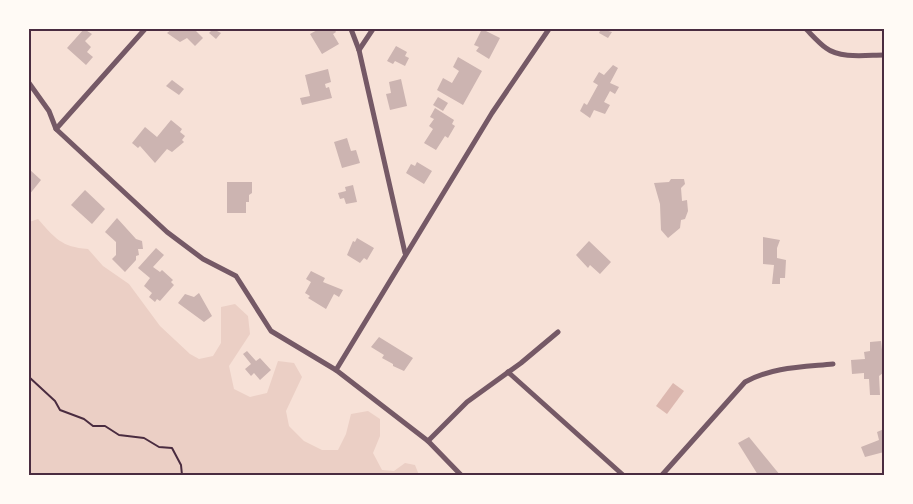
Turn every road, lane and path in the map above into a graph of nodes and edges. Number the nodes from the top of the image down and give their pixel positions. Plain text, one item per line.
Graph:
1 (145, 29) edge
2 (351, 29) edge
3 (374, 29) edge
4 (549, 29) edge
5 (806, 29) edge
6 (359, 50) junction
7 (884, 55) edge
8 (29, 83) edge
9 (56, 129) junction
10 (405, 254) junction
11 (558, 332) dead end
12 (833, 364) dead end
13 (336, 370) junction
14 (508, 372) junction
15 (29, 377) edge
16 (428, 440) junction
17 (182, 475) edge
18 (461, 475) edge
19 (623, 475) edge
20 (662, 475) edge

1 - 9 street
2 - 6 street
3 - 6 street
4 - 10 street
5 - 7 street
6 - 10 street
8 - 9 street
9 - 13 street
10 - 13 street
11 - 14 street
12 - 20 street
13 - 16 street
14 - 16 street
14 - 19 street
15 - 17 path
16 - 18 street

